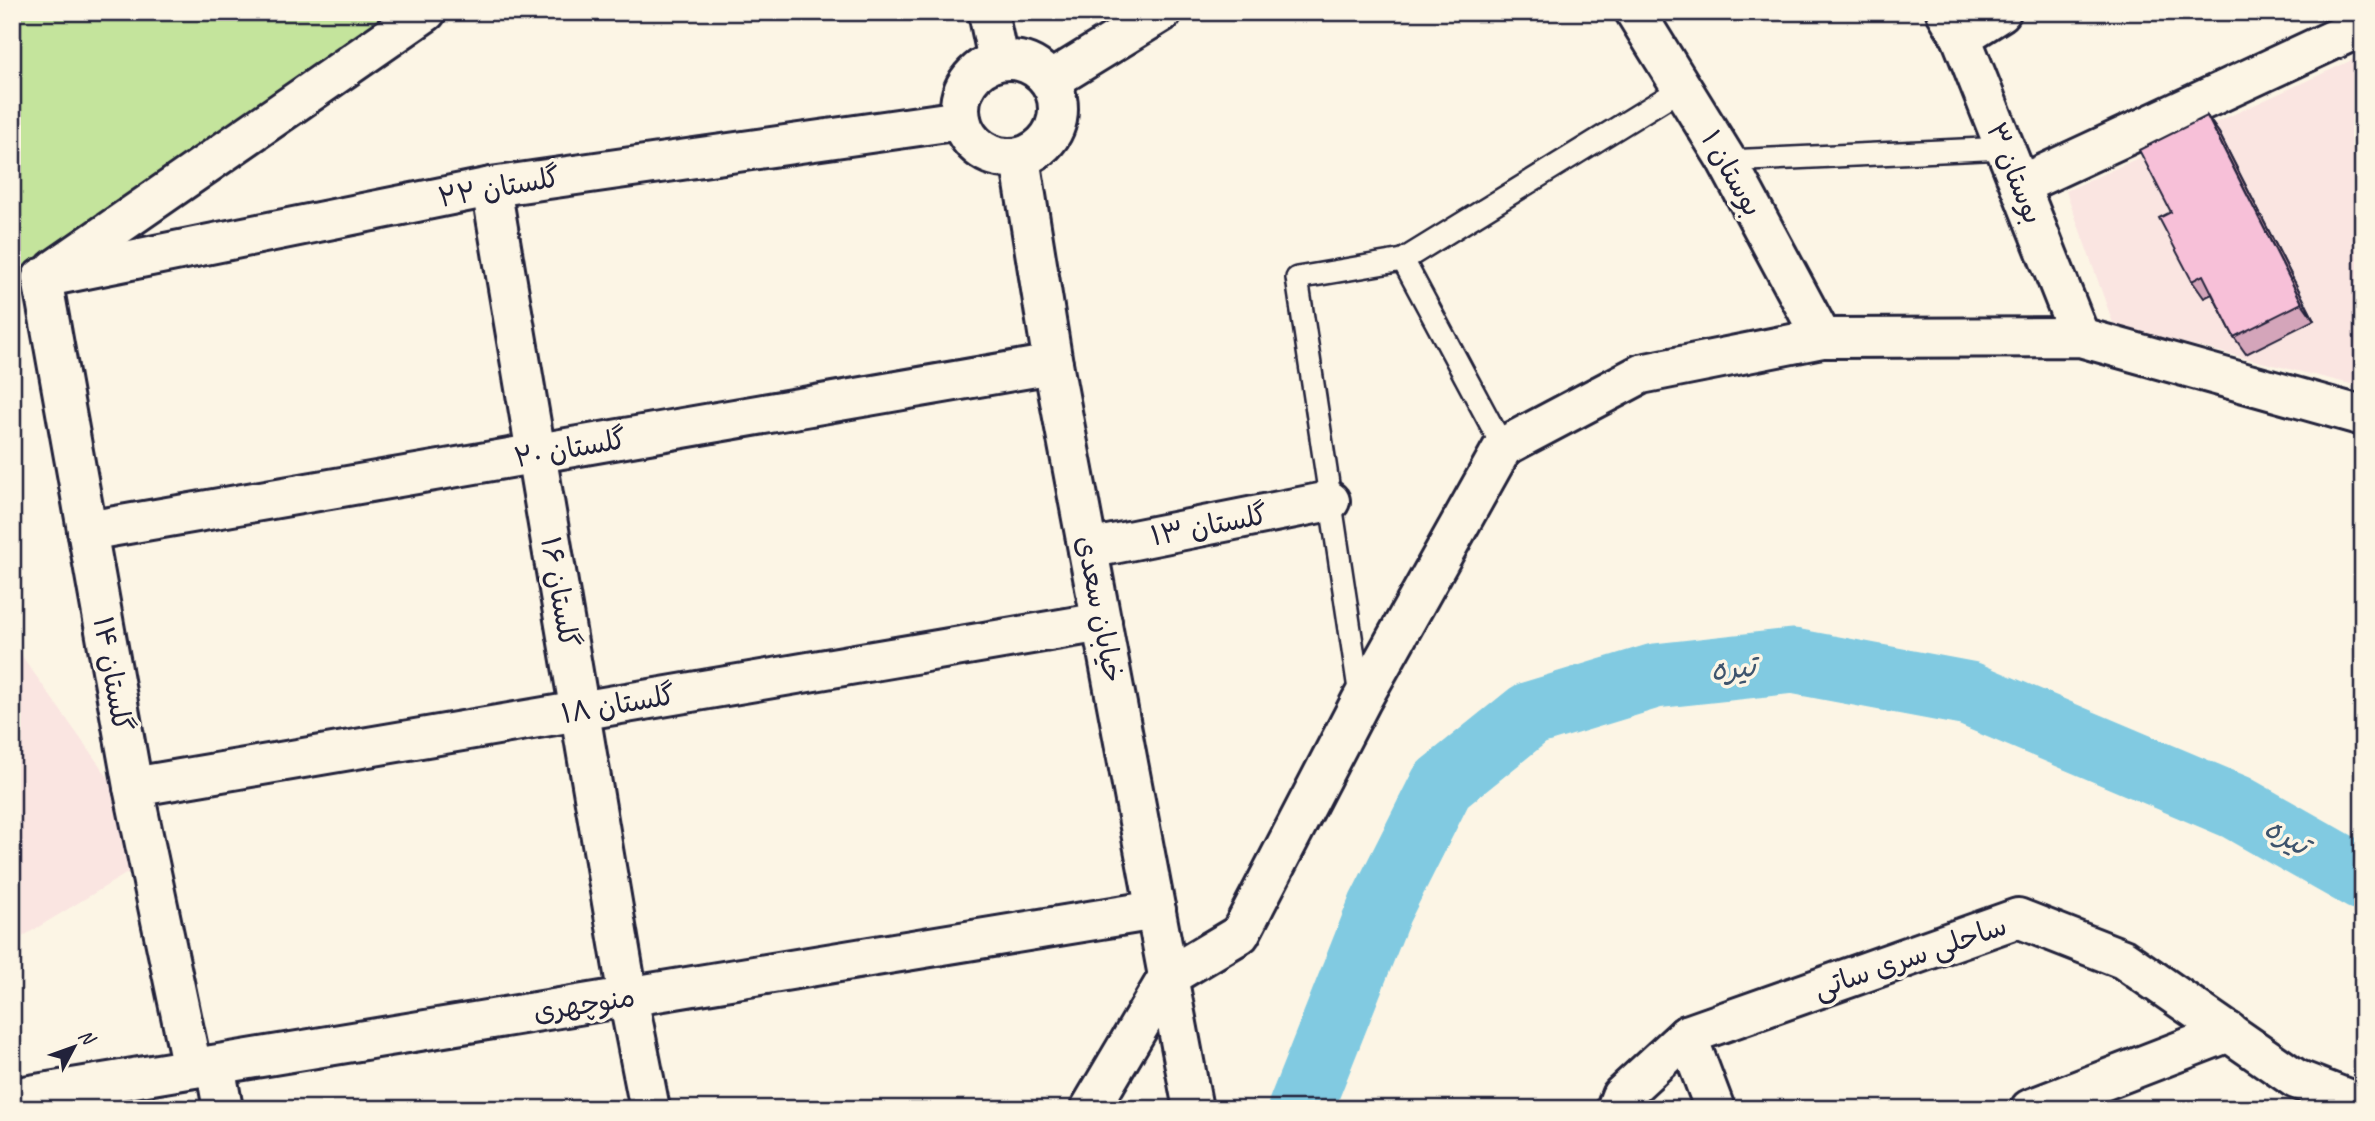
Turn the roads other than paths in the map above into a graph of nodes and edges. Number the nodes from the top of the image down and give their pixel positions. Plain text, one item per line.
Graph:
1 (426, 12) edge
2 (988, 12) edge
3 (1161, 12) edge
4 (1635, 12) edge
5 (2001, 12) edge
6 (1954, 25) edge
7 (2363, 26) edge
8 (999, 60) junction
9 (1050, 81) junction
10 (1682, 88) junction
11 (961, 120) junction
12 (2005, 148) junction
13 (1020, 158) junction
14 (1727, 161) junction
15 (2020, 185) junction
16 (491, 187) junction
17 (1403, 260) junction
18 (42, 278) junction
19 (2080, 337) junction
20 (1822, 338) junction
21 (1053, 364) junction
22 (2363, 416) edge
23 (1503, 447) junction
24 (536, 453) junction
25 (1330, 501) junction
26 (87, 531) junction
27 (1088, 549) junction
28 (1102, 622) junction
29 (1361, 701) junction
30 (580, 710) junction
31 (133, 787) junction
32 (1156, 910) junction
33 (1168, 977) junction
34 (628, 997) junction
35 (2229, 1032) junction
36 (1687, 1035) junction
37 (204, 1066) junction
38 (2300, 1094) edge
39 (12, 1098) edge
40 (2363, 1105) edge
41 (223, 1109) edge
42 (650, 1109) edge
43 (1090, 1109) edge
44 (1193, 1109) edge
45 (1616, 1109) edge
46 (1715, 1109) edge
47 (2030, 1109) edge

1 - 18 street
2 - 8 street
3 - 9 street
4 - 10 street, بوستان ۱
5 - 6 street
6 - 12 street, بوستان ۳
7 - 15 street
8 - 9 street
8 - 11 street
9 - 13 street
10 - 14 street, بوستان ۱
10 - 17 lane
11 - 13 street
11 - 16 street, گلستان ۲۲
12 - 14 lane
12 - 15 street, بوستان ۳
13 - 21 street, خیابان سعدی
14 - 20 street, بوستان ۱
15 - 19 street, بوستان ۳
16 - 18 street, گلستان ۲۲
16 - 24 street, گلستان ۱۶
17 - 23 lane
17 - 25 lane
18 - 26 street, گلستان ۱۴
19 - 20 street
19 - 22 street
20 - 23 street
21 - 24 street, گلستان ۲۰
21 - 27 street, خیابان سعدی
23 - 29 street
24 - 26 street, گلستان ۲۰
24 - 30 street, گلستان ۱۶
25 - 27 street, گلستان ۱۳
25 - 29 lane
26 - 31 street, گلستان ۱۴
27 - 28 street, خیابان سعدی
28 - 30 street, گلستان ۱۸
28 - 32 street, خیابان سعدی
29 - 33 street
30 - 31 street, گلستان ۱۸
30 - 34 street, گلستان ۱۶
31 - 37 street, گلستان ۱۴
32 - 33 street, خیابان سعدی
32 - 34 street, منوچهری
33 - 43 street
33 - 44 street, خیابان سعدی
34 - 37 street, منوچهری
34 - 42 street, گلستان ۱۶
35 - 36 street, ساحلی سری ساتی
35 - 38 street, ساحلی سری ساتی
35 - 47 street
36 - 45 street, ساحلی سری ساتی
36 - 46 street
37 - 39 street, منوچهری
37 - 41 street, گلستان ۱۴
38 - 40 street, ساحلی سری ساتی

